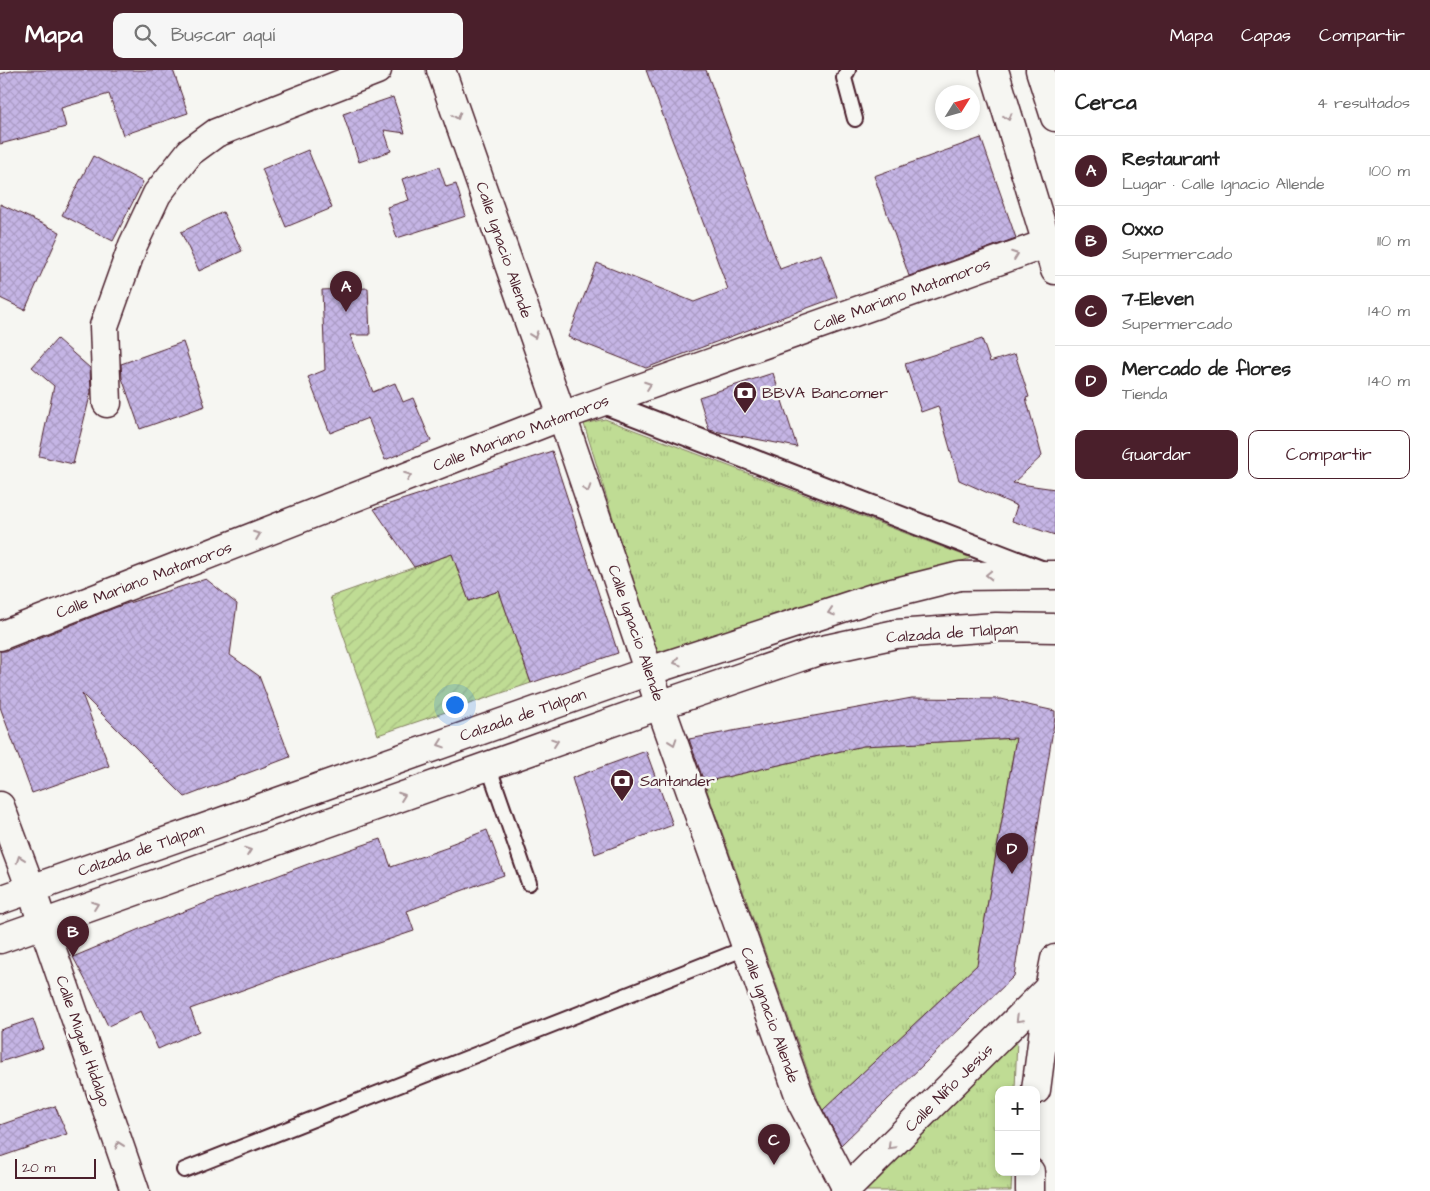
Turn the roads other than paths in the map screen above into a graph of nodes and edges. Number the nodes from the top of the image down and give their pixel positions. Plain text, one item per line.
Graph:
1 (377, 70) edge
2 (441, 70) edge
3 (848, 70) edge
4 (994, 70) edge
5 (1040, 70) edge
6 (1055, 117) edge
7 (855, 119) dead end
8 (1048, 243) junction
9 (1055, 270) edge
10 (602, 402) junction
11 (106, 403) dead end
12 (562, 416) junction
13 (1052, 575) edge
14 (1055, 628) edge
15 (0, 636) edge
16 (649, 671) junction
17 (660, 705) junction
18 (488, 766) junction
19 (0, 806) edge
20 (530, 883) dead end
21 (31, 889) junction
22 (0, 900) edge
23 (43, 924) junction
24 (0, 939) edge
25 (746, 948) junction
26 (1055, 959) edge
27 (1052, 989) edge
28 (1037, 1086) edge
29 (184, 1170) dead end
30 (1030, 1176) edge
31 (846, 1190) edge
32 (135, 1191) edge
33 (1030, 1191) edge

1 - 11 street
2 -> 12 street, Calle Ignacio Allende
3 - 7 lane
4 -> 8 street
5 - 6 street
8 - 9 street
10 -> 8 street, Calle Mariano Matamoros
10 - 12 street, Calle Mariano Matamoros
10 - 13 street
15 -> 12 street, Calle Mariano Matamoros
12 -> 16 street, Calle Ignacio Allende
13 -> 16 street, Calzada de Tlalpan
14 - 17 street, Calzada de Tlalpan
16 - 17 street, Calle Ignacio Allende
16 -> 21 street, Calzada de Tlalpan
18 -> 17 street, Calzada de Tlalpan
17 -> 25 street, Calle Ignacio Allende
18 - 20 lane
23 -> 18 street, Calzada de Tlalpan
21 -> 19 street, Calle Miguel Hidalgo
21 - 22 street, Calzada de Tlalpan
21 - 23 street, Calle Miguel Hidalgo
23 - 24 street, Calzada de Tlalpan
32 -> 23 street, Calle Miguel Hidalgo
25 - 29 lane
25 - 31 street, Calle Ignacio Allende
26 - 27 street
27 - 28 street
27 -> 31 street, Calle Niño Jesús
30 - 33 street

